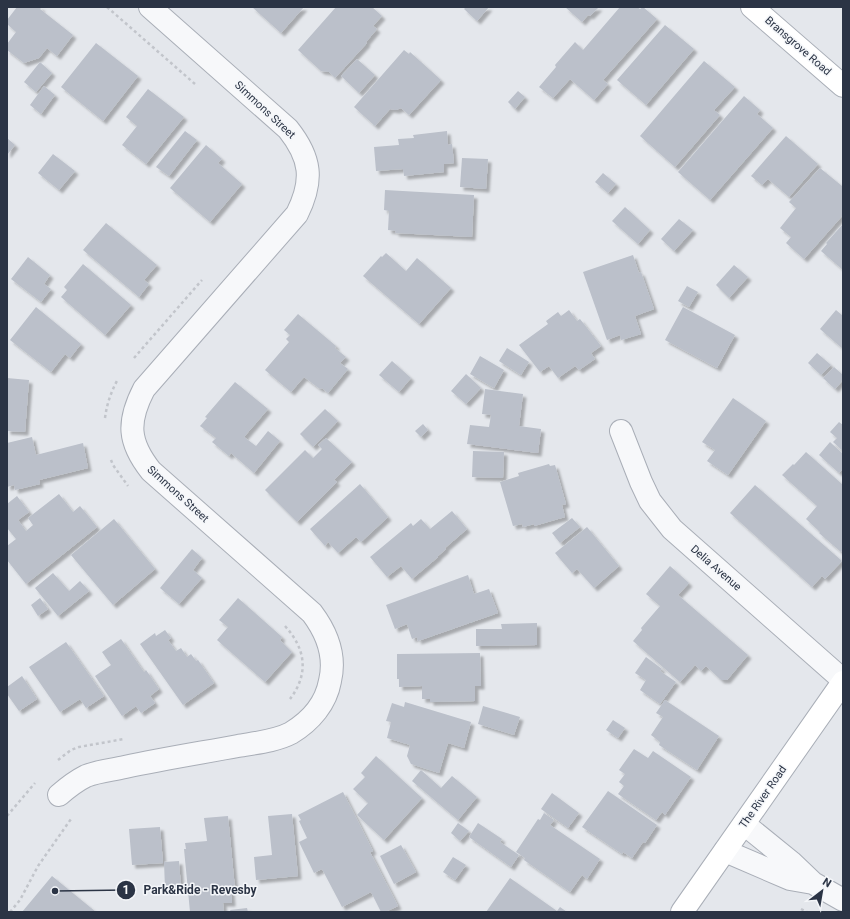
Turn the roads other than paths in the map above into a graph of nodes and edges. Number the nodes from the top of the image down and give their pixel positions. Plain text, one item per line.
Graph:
1 (150, 7) edge
2 (752, 7) edge
3 (843, 86) edge
4 (621, 432) dead end
5 (843, 681) edge
6 (59, 795) road end
7 (744, 824) junction
8 (725, 851) junction
9 (813, 883) junction
10 (843, 900) edge
11 (682, 912) edge

1 - 6 street, Simmons Street
2 - 3 main road, Bransgrove Road
4 - 5 street, Delia Avenue
5 - 7 main road, The River Road
7 - 8 main road, The River Road
7 - 9 street
8 - 9 street
8 - 11 main road, The River Road
9 - 10 street

